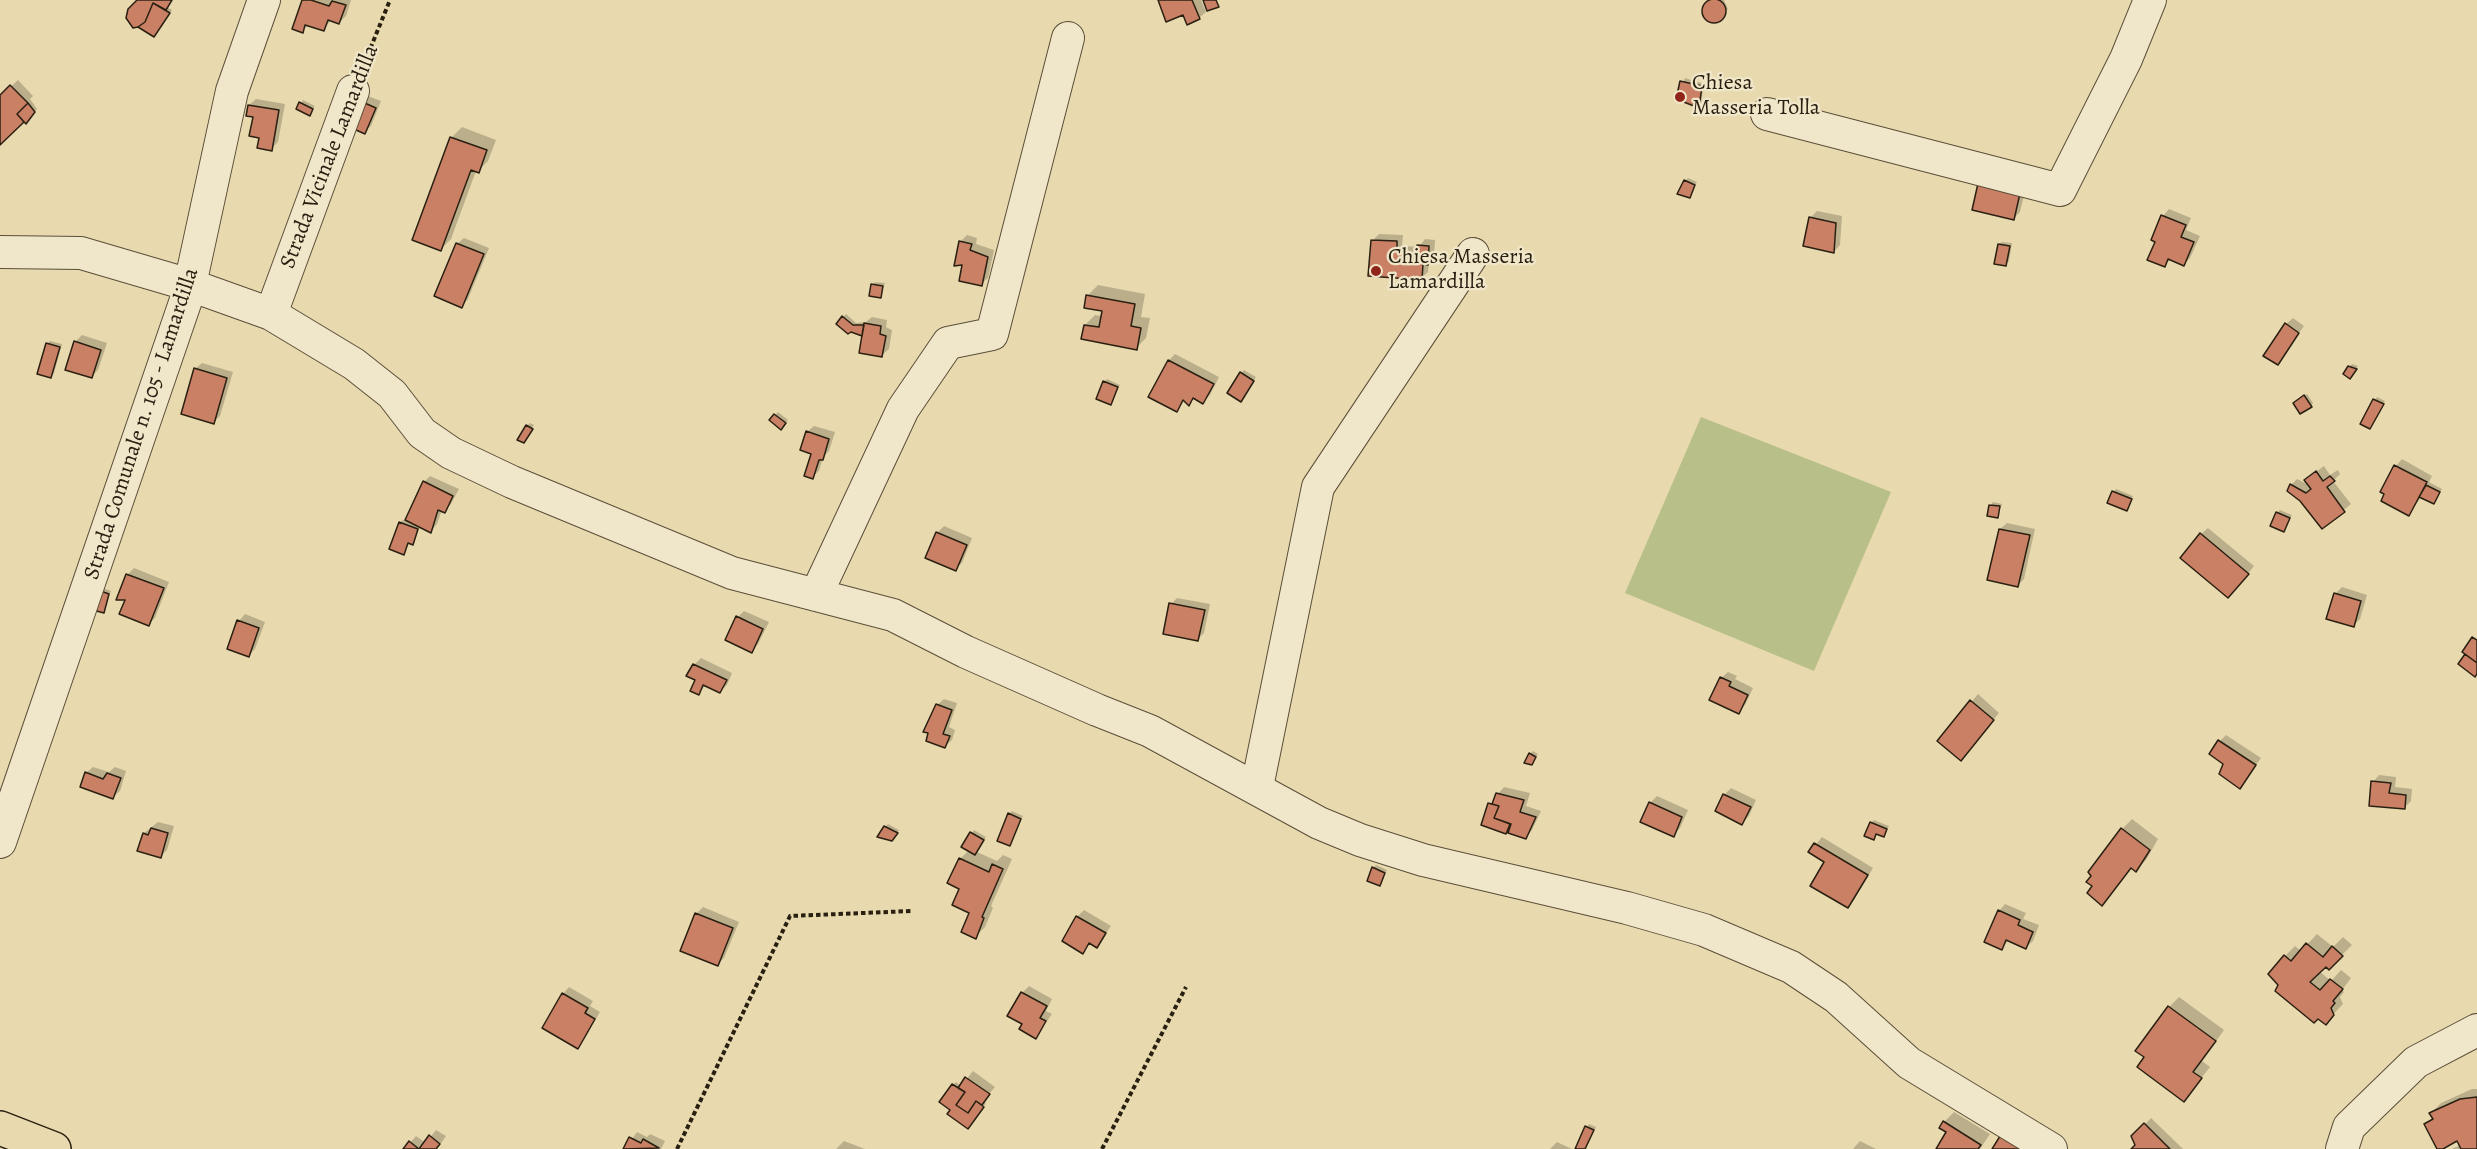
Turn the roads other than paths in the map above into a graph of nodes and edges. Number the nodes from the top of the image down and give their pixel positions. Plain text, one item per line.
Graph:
1 (264, 0) edge
2 (2150, 0) edge
3 (1068, 38) dead end
4 (353, 91) road end
5 (1767, 114) dead end
6 (0, 252) edge
7 (1473, 254) dead end
8 (190, 285) junction
9 (271, 314) junction
10 (816, 595) junction
11 (1257, 787) junction
12 (0, 842) edge
13 (2477, 1030) edge
14 (0, 1128) edge
15 (54, 1149) edge
16 (2051, 1149) edge
17 (2342, 1149) edge

1 - 8 street, Strada Comunale n. 105 - Lamardilla
2 - 5 street
3 - 10 street
4 - 9 street, Strada Vicinale Lamardilla
6 - 8 street
7 - 11 street
8 - 9 street
8 - 12 street, Strada Comunale n. 105 - Lamardilla
9 - 10 street
10 - 11 street
11 - 16 street
13 - 17 street
14 - 15 main road

